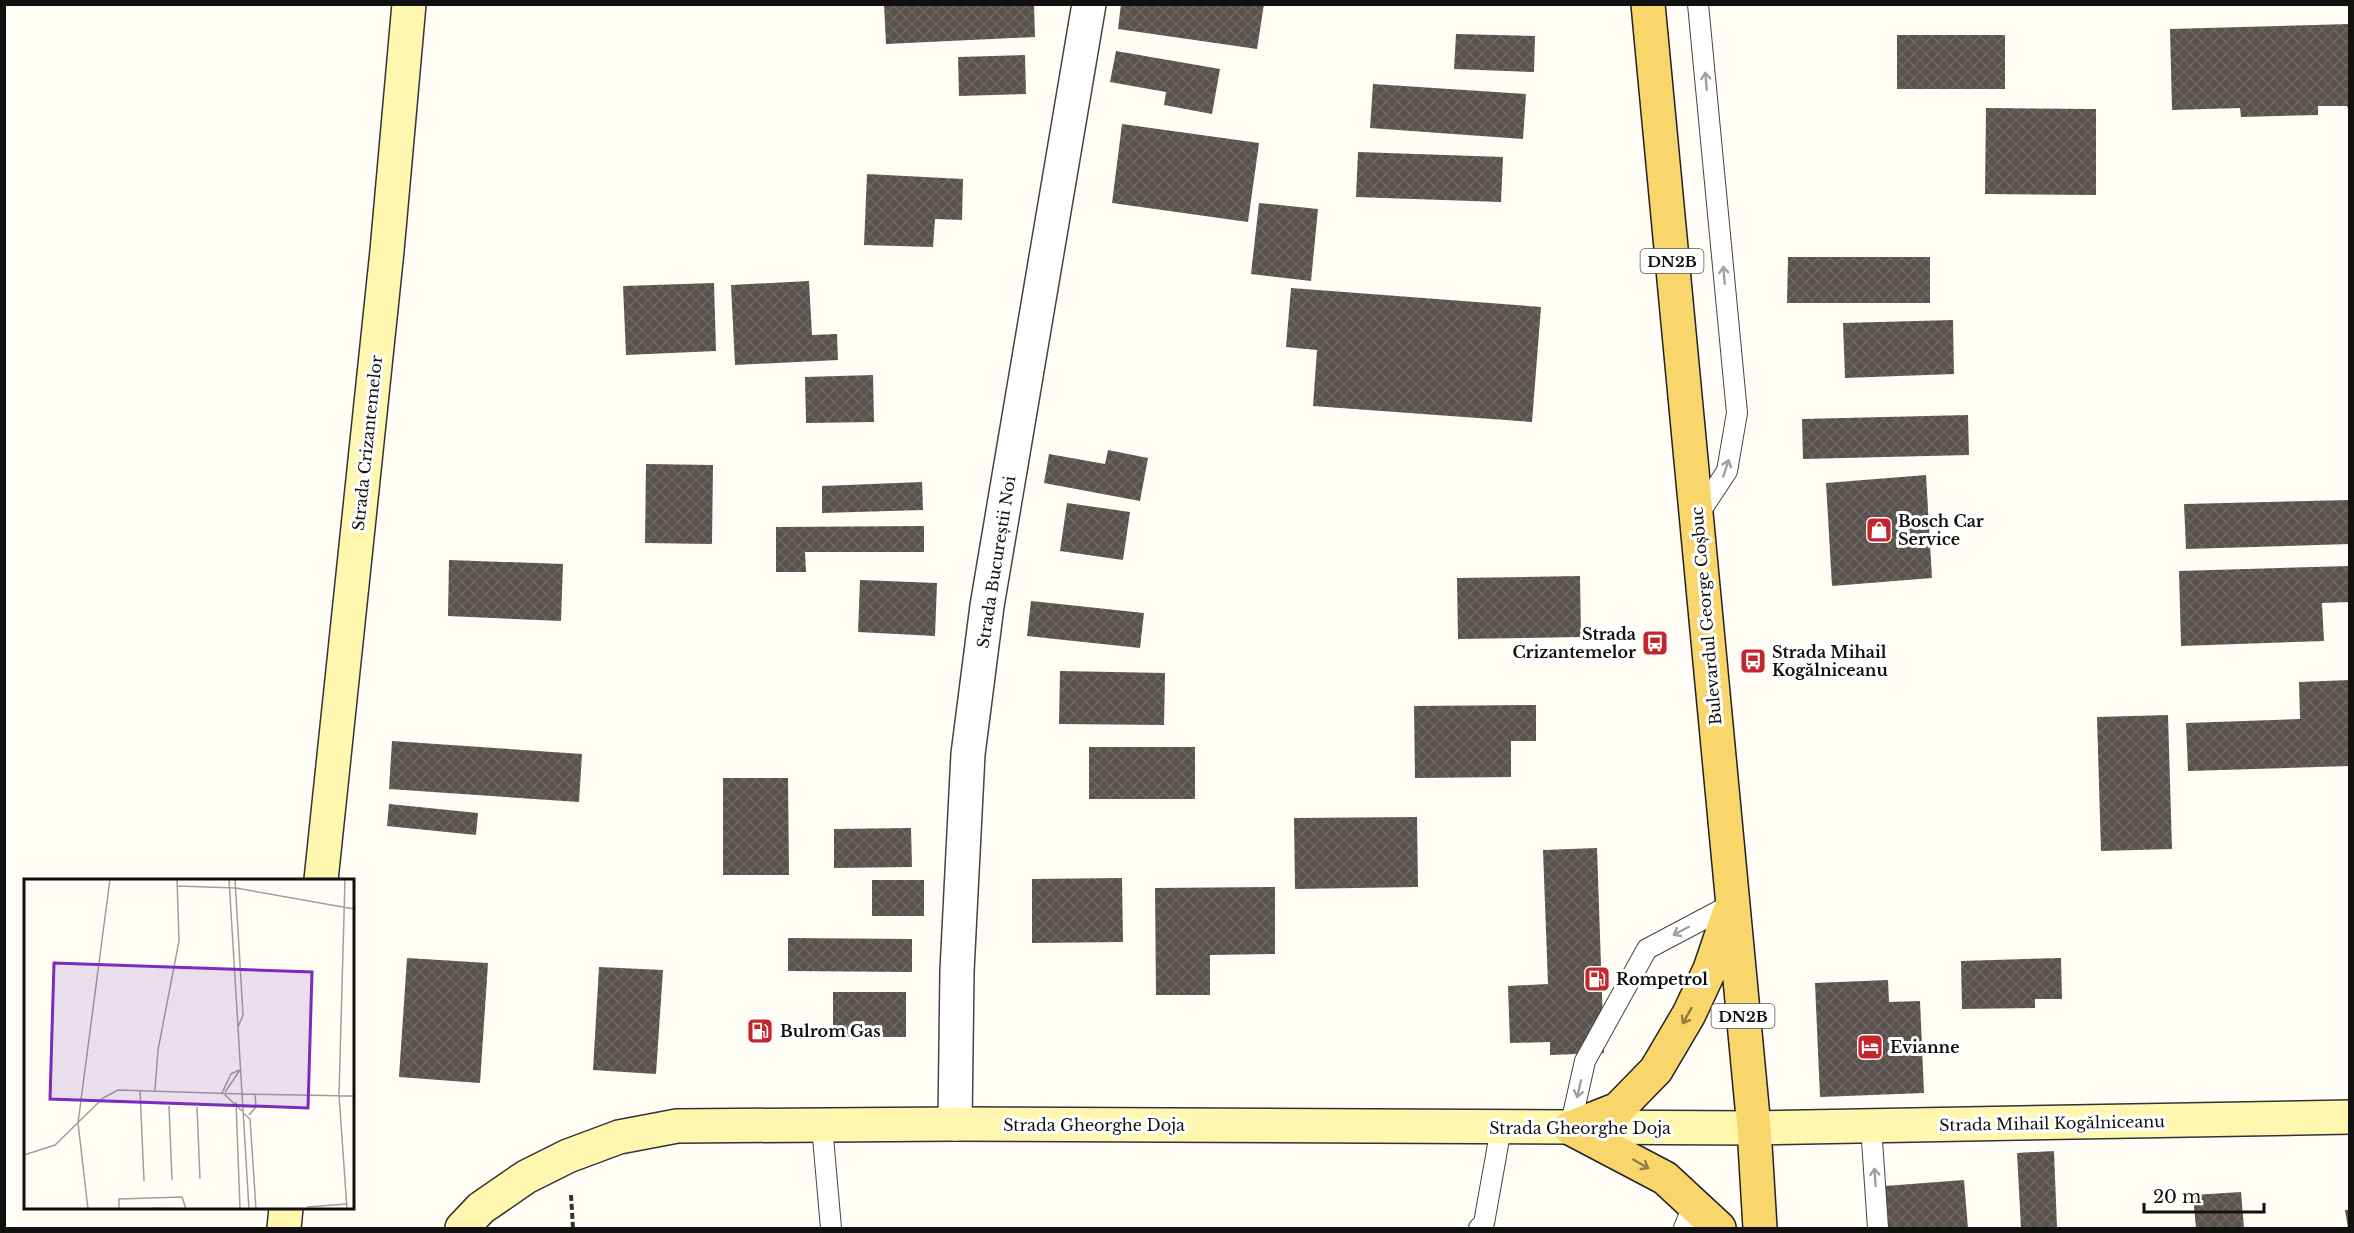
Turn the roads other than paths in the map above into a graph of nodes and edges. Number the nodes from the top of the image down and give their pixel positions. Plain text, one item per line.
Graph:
1 (409, 4) edge
2 (1089, 4) edge
3 (1648, 4) edge
4 (1698, 4) edge
5 (1696, 518) junction
6 (321, 879) edge
7 (1732, 904) junction
8 (2349, 1117) edge
9 (955, 1124) junction
10 (822, 1125) junction
11 (1871, 1126) junction
12 (1501, 1128) junction
13 (1570, 1128) junction
14 (1754, 1128) junction
15 (286, 1209) edge
16 (1689, 1216) edge
17 (284, 1228) edge
18 (462, 1228) edge
19 (831, 1228) edge
20 (1479, 1228) edge
21 (1719, 1228) edge
22 (1760, 1228) edge
23 (1878, 1228) edge

1 - 6 street, Strada Crizantemelor
2 - 9 street, Strada Bucureștii Noi
3 - 5 main road, Bulevardul George Coșbuc / DN2B
5 -> 4 lane
5 - 7 main road, Bulevardul George Coșbuc / DN2B
7 -> 13 main road
7 -> 13 lane
7 - 14 main road, Bulevardul George Coșbuc / DN2B
8 - 11 street, Strada Mihail Kogălniceanu
9 - 10 street, Strada Gheorghe Doja
9 - 12 street, Strada Gheorghe Doja
10 - 18 street, Strada Gheorghe Doja
10 - 19 lane
11 - 14 street, Strada Mihail Kogălniceanu
23 -> 11 lane
12 - 13 street, Strada Gheorghe Doja
12 - 20 lane
13 - 14 street, Strada Gheorghe Doja
13 -> 16 main road
14 - 22 main road, Bulevardul George Coșbuc / DN2B
15 - 17 street
16 - 21 main road

